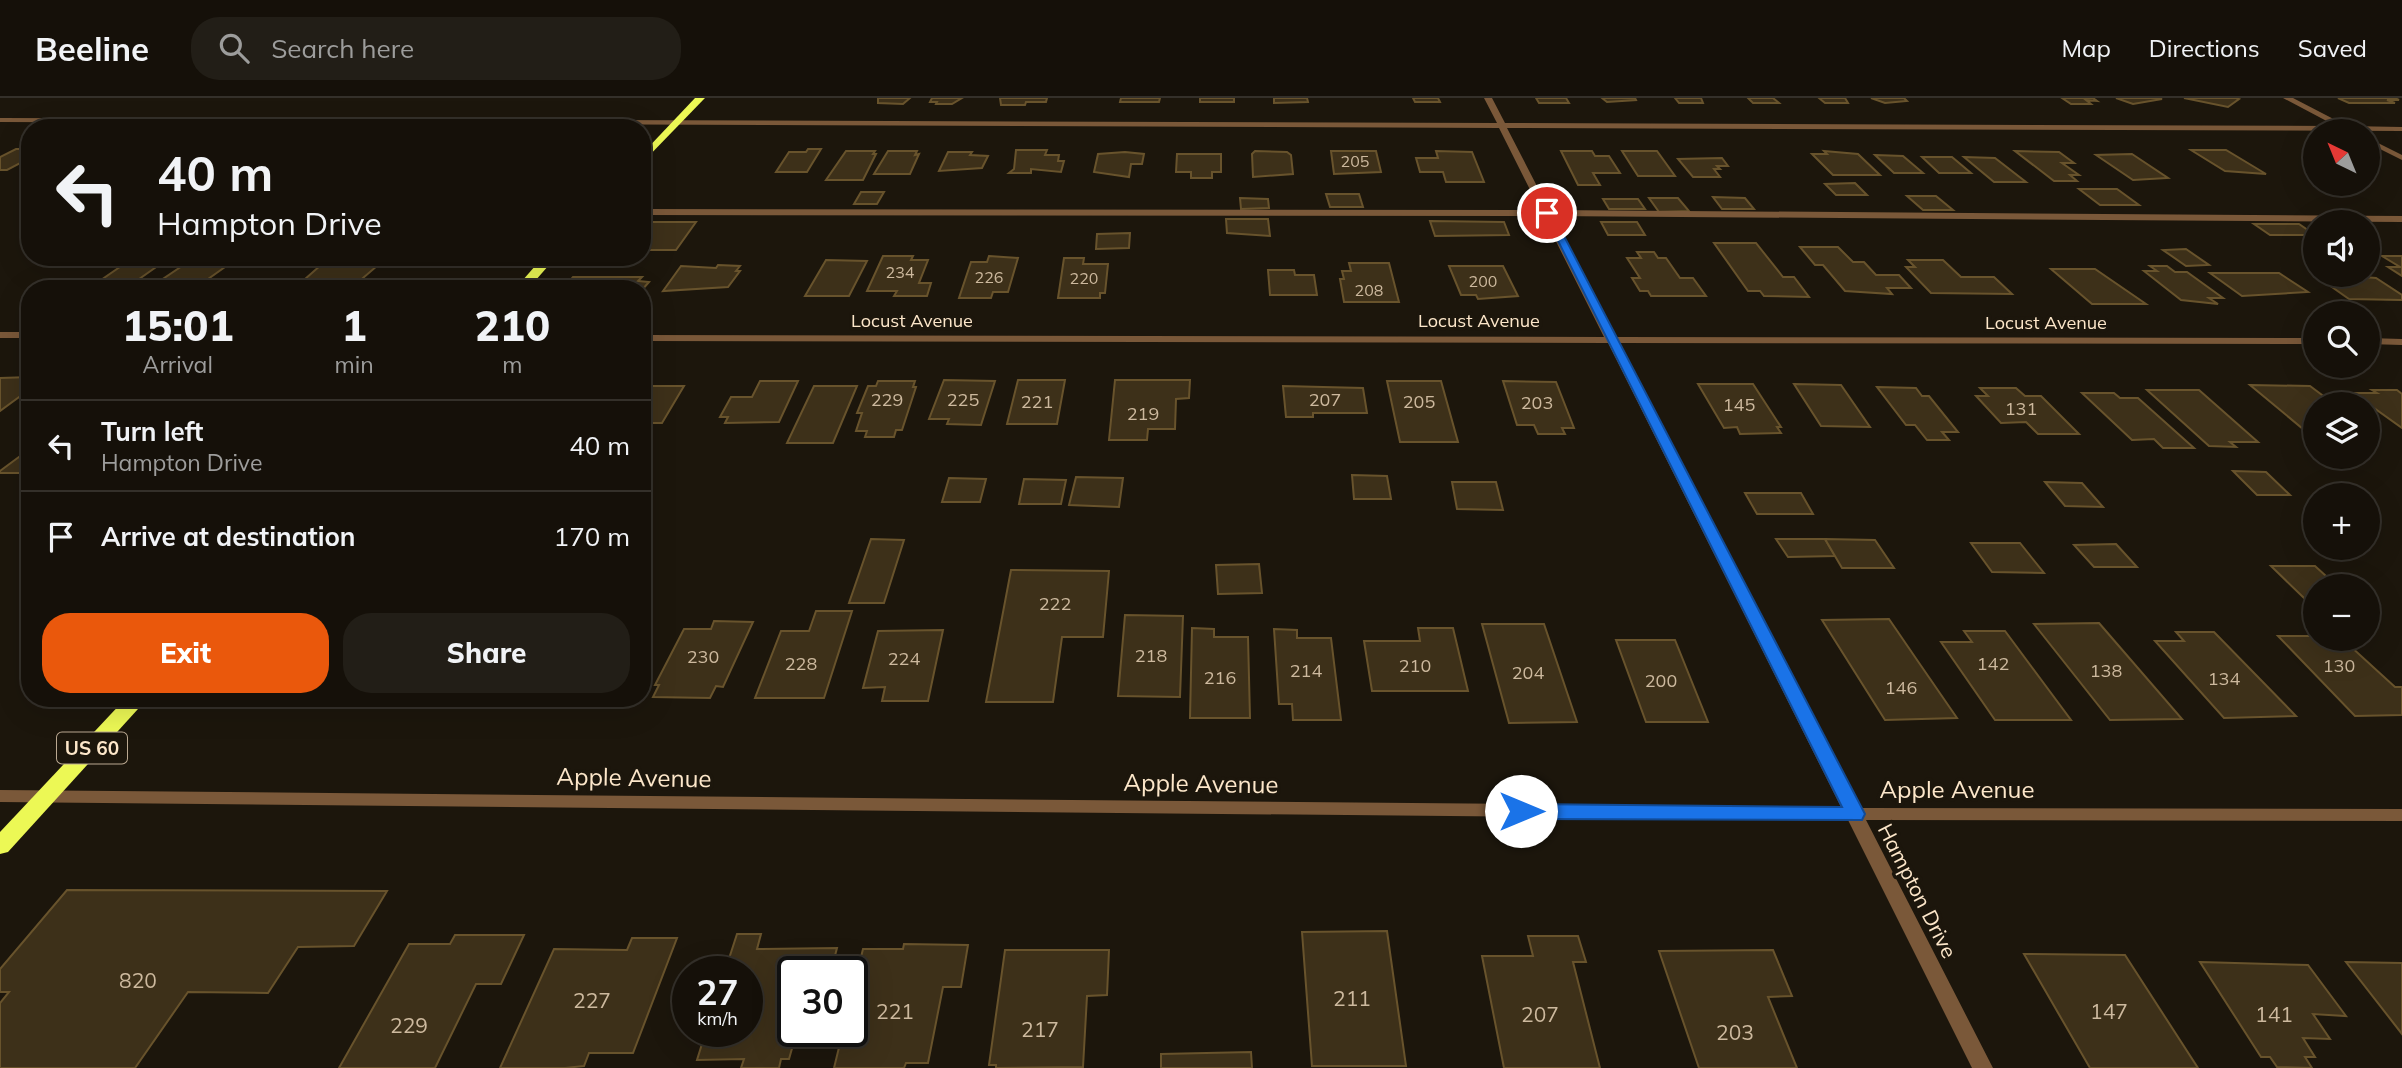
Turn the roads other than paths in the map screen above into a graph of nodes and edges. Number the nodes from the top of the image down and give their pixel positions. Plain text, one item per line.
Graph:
1 (700, 98) edge
2 (1488, 98) edge
3 (2287, 98) edge
4 (2327, 119) edge
5 (0, 120) edge
6 (21, 120) edge
7 (651, 122) edge
8 (678, 122) junction
9 (1501, 124) junction
10 (2380, 129) edge
11 (2402, 129) edge
12 (2303, 130) edge
13 (2380, 146) edge
14 (651, 150) edge
15 (2402, 158) edge
16 (651, 212) edge
17 (1547, 213) junction
18 (2402, 219) edge
19 (543, 266) edge
20 (529, 280) edge
21 (0, 335) edge
22 (21, 335) edge
23 (651, 338) edge
24 (1611, 339) junction
25 (2303, 341) edge
26 (2380, 341) edge
27 (2402, 342) edge
28 (130, 707) edge
29 (0, 796) edge
30 (46, 797) junction
31 (1855, 814) junction
32 (2402, 815) edge
33 (0, 846) edge
34 (1983, 1068) edge

1 - 8 main road
2 - 9 street, Hampton Drive
3 - 4 street
5 - 6 street
7 - 8 street
8 - 9 street
8 - 14 main road
9 - 12 street
9 - 17 street, Hampton Drive
10 - 11 street
13 - 15 street
16 - 17 street
17 - 18 street
17 - 24 street, Hampton Drive
19 - 20 main road
21 - 22 street
23 - 24 street, Locust Avenue
24 - 25 street, Locust Avenue
24 - 31 street, Hampton Drive
26 - 27 street
28 - 30 main road, US 60
29 - 30 street, Apple Avenue
30 - 31 street, Apple Avenue
30 - 33 main road, US 60
31 - 32 street, Apple Avenue
31 - 34 street, Hampton Drive

